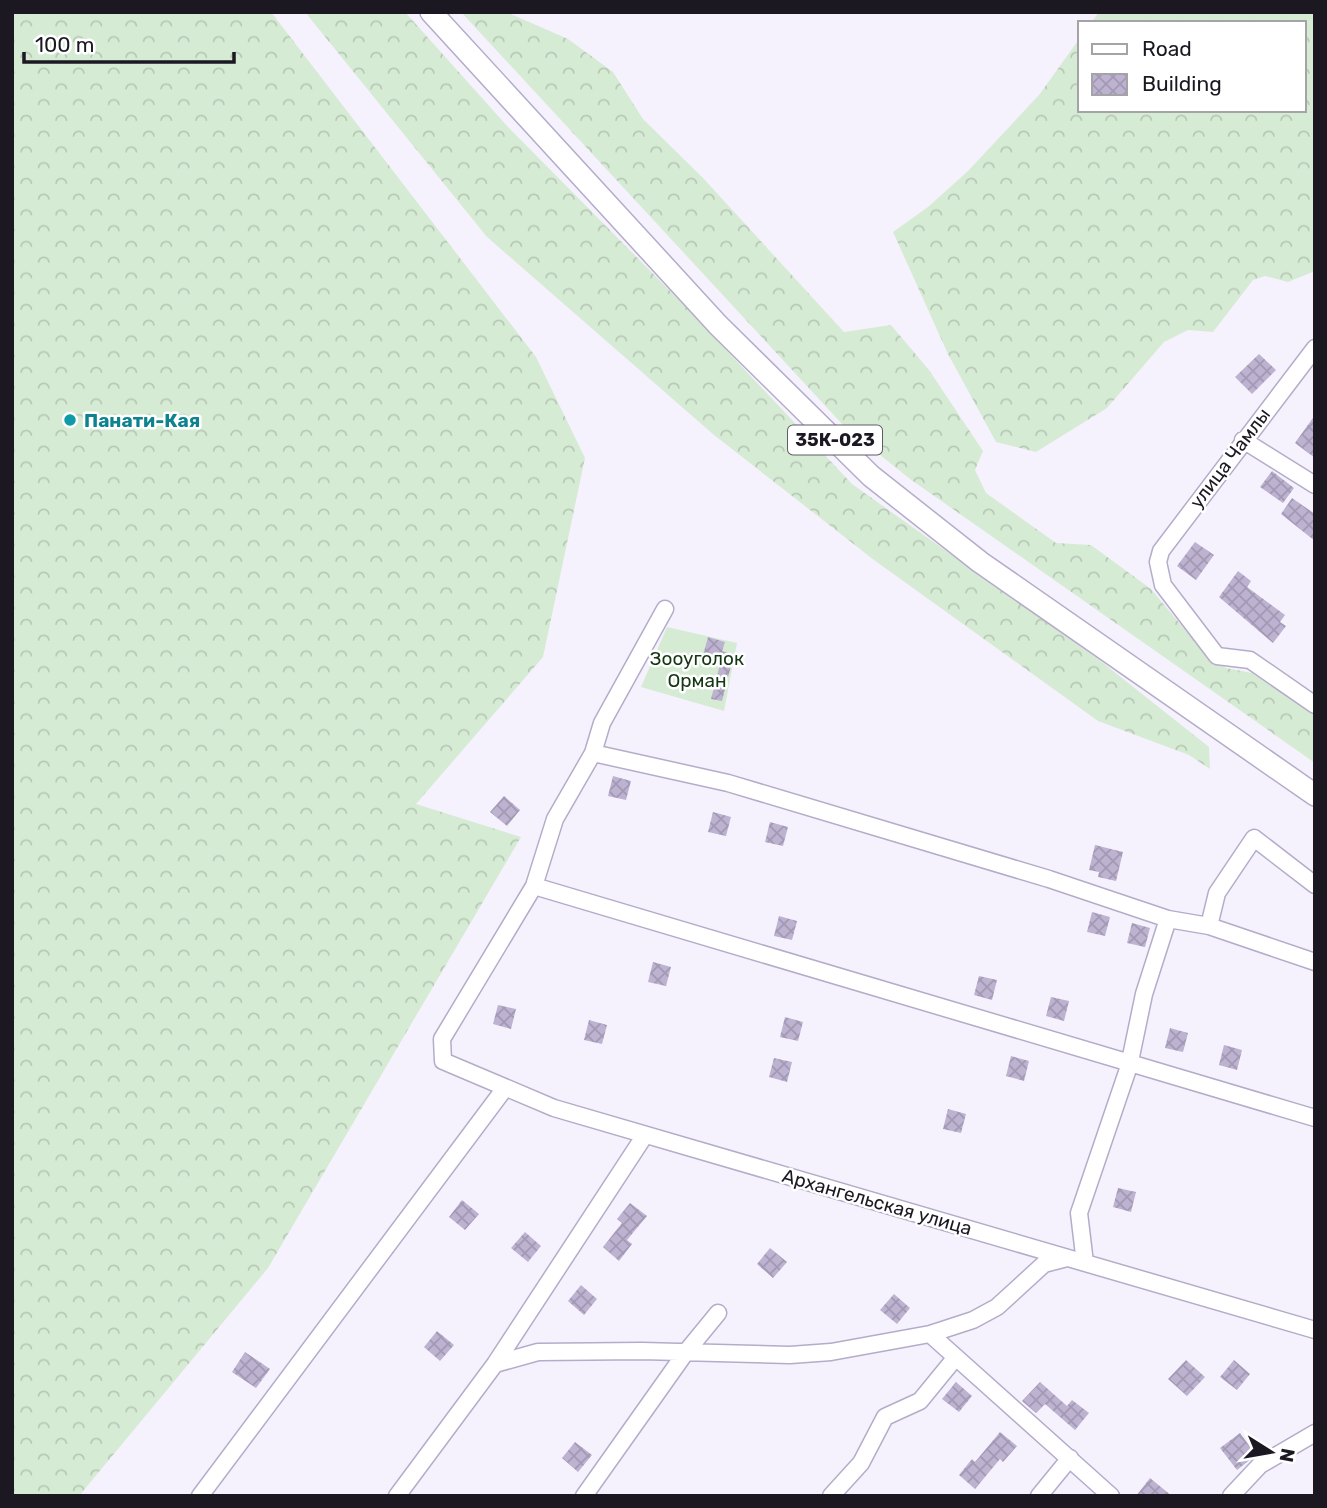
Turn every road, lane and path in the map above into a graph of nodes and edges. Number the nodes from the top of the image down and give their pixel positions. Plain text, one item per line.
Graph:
1 (432, 12) edge
2 (1315, 348) edge
3 (1243, 440) junction
4 (1315, 485) edge
5 (665, 608) dead end
6 (1315, 705) edge
7 (593, 753) junction
8 (1315, 795) edge
9 (1315, 885) edge
10 (534, 886) junction
11 (1168, 919) junction
12 (1209, 926) junction
13 (1315, 962) edge
14 (1129, 1066) junction
15 (505, 1088) junction
16 (1315, 1118) edge
17 (645, 1135) junction
18 (1077, 1260) junction
19 (718, 1313) dead end
20 (1315, 1330) edge
21 (930, 1334) junction
22 (686, 1352) junction
23 (956, 1357) junction
24 (495, 1364) junction
25 (1315, 1433) edge
26 (1070, 1458) junction
27 (200, 1496) edge
28 (397, 1496) edge
29 (584, 1496) edge
30 (831, 1496) edge
31 (1039, 1496) edge
32 (1111, 1496) edge
33 (1231, 1496) edge

1 - 8 main road, 35К-023
2 - 3 street, улица Чамлы
3 - 4 street
3 - 6 street, улица Чамлы
5 - 7 street
7 - 10 street
7 - 11 street
9 - 12 street
10 - 14 street
10 - 15 street, Архангельская улица
11 - 12 street
11 - 14 street
12 - 13 street
14 - 16 street
14 - 18 street
15 - 17 street, Архангельская улица
15 - 27 street
17 - 18 street, Архангельская улица
17 - 24 street
18 - 20 street, Архангельская улица
18 - 21 street
19 - 22 street
21 - 22 street
21 - 23 street
22 - 24 street
22 - 29 street
23 - 26 street
23 - 30 street
24 - 28 street
25 - 33 street
26 - 31 street
26 - 32 street

